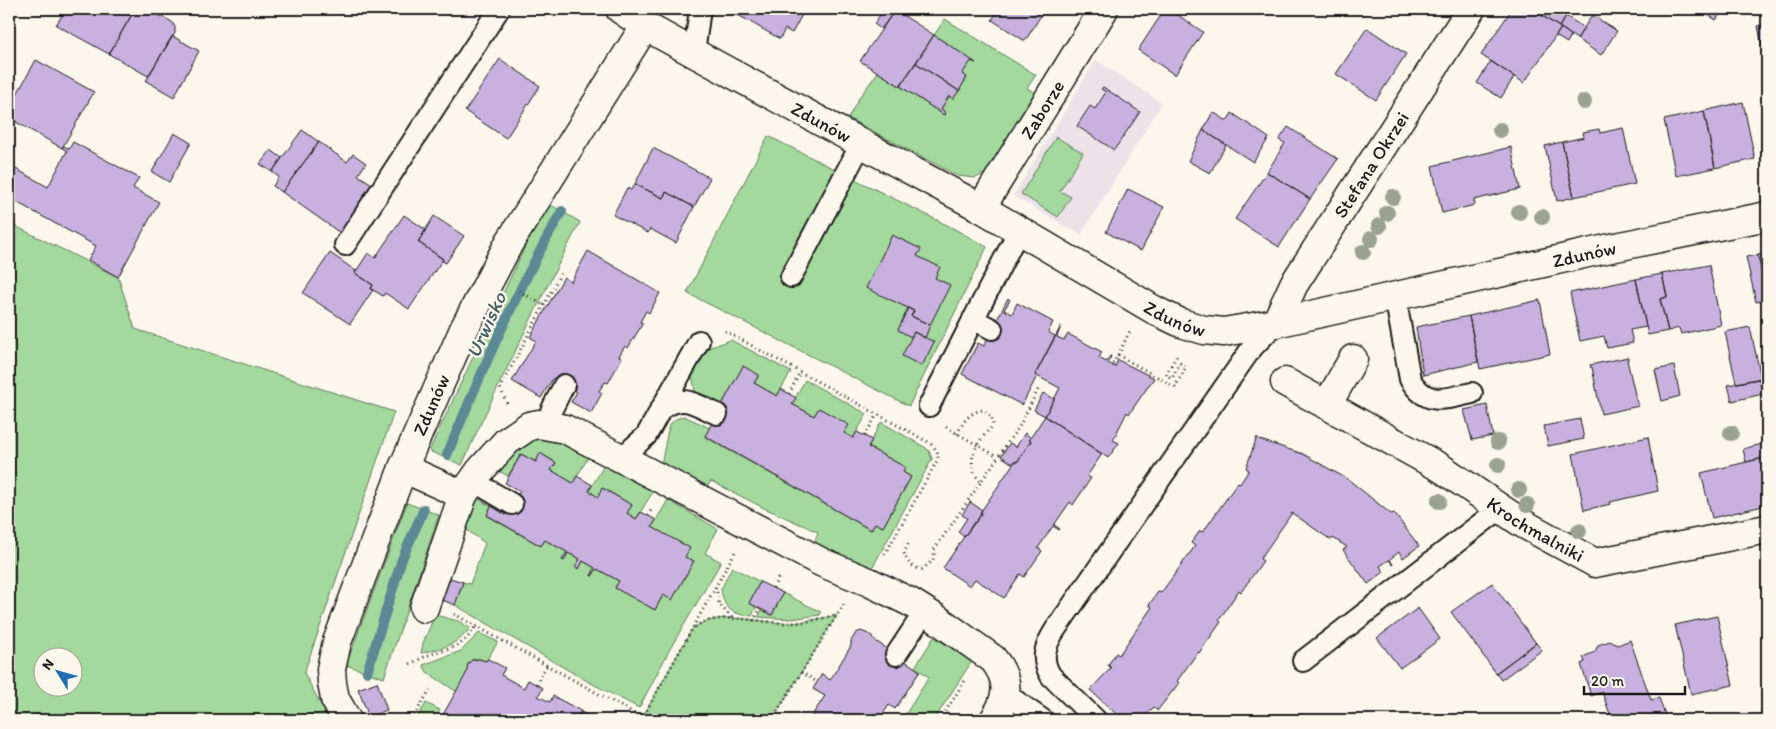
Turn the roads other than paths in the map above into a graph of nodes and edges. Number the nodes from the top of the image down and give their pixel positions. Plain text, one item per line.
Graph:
1 (499, 9) edge
2 (620, 9) edge
3 (700, 9) edge
4 (1104, 9) edge
5 (1471, 9) edge
6 (645, 26) junction
7 (694, 53) junction
8 (861, 144) junction
9 (981, 208) junction
10 (1767, 216) edge
11 (1019, 230) junction
12 (345, 245) dead end
13 (791, 277) dead end
14 (1395, 296) junction
15 (973, 319) junction
16 (1276, 323) junction
17 (992, 329) dead end
18 (699, 341) road end
19 (1353, 359) dead end
20 (1285, 382) dead end
21 (564, 385) dead end
22 (1472, 393) dead end
23 (1327, 405) junction
24 (929, 406) dead end
25 (660, 410) junction
26 (717, 414) dead end
27 (548, 425) junction
28 (646, 436) junction
29 (621, 458) junction
30 (403, 468) junction
31 (646, 471) junction
32 (468, 488) junction
33 (512, 504) dead end
34 (1501, 508) junction
35 (1767, 529) edge
36 (424, 608) road end
37 (925, 611) junction
38 (896, 655) dead end
39 (1303, 661) dead end
40 (1006, 694) junction
41 (348, 720) edge
42 (994, 720) edge
43 (1044, 720) edge
44 (1096, 720) edge

1 - 12 lane
2 - 6 street, Zdunów
3 - 7 lane
4 - 9 street, Zaborze
5 - 16 street, Stefana Okrzei
6 - 7 street, Zdunów
6 - 30 street, Zdunów
7 - 8 street, Zdunów
8 - 9 street, Zdunów
8 - 13 lane
9 - 11 street, Zdunów
10 - 14 street, Zdunów
11 - 15 lane
11 - 16 street, Zdunów
14 - 16 street, Zdunów
14 - 22 lane
15 - 17 lane
15 - 24 lane
16 - 44 lane
18 - 25 lane
19 - 23 street
20 - 23 street, Krochmalniki
21 - 27 lane
23 - 34 street, Krochmalniki
25 - 26 lane
25 - 28 lane
27 - 29 street
27 - 32 street
28 - 29 lane
28 - 31 lane
29 - 31 street
30 - 32 street
30 - 41 street, Zdunów
31 - 37 street
32 - 33 lane
32 - 36 street
34 - 35 street, Krochmalniki
34 - 39 lane
37 - 38 lane
37 - 40 street
40 - 42 street
40 - 43 lane

